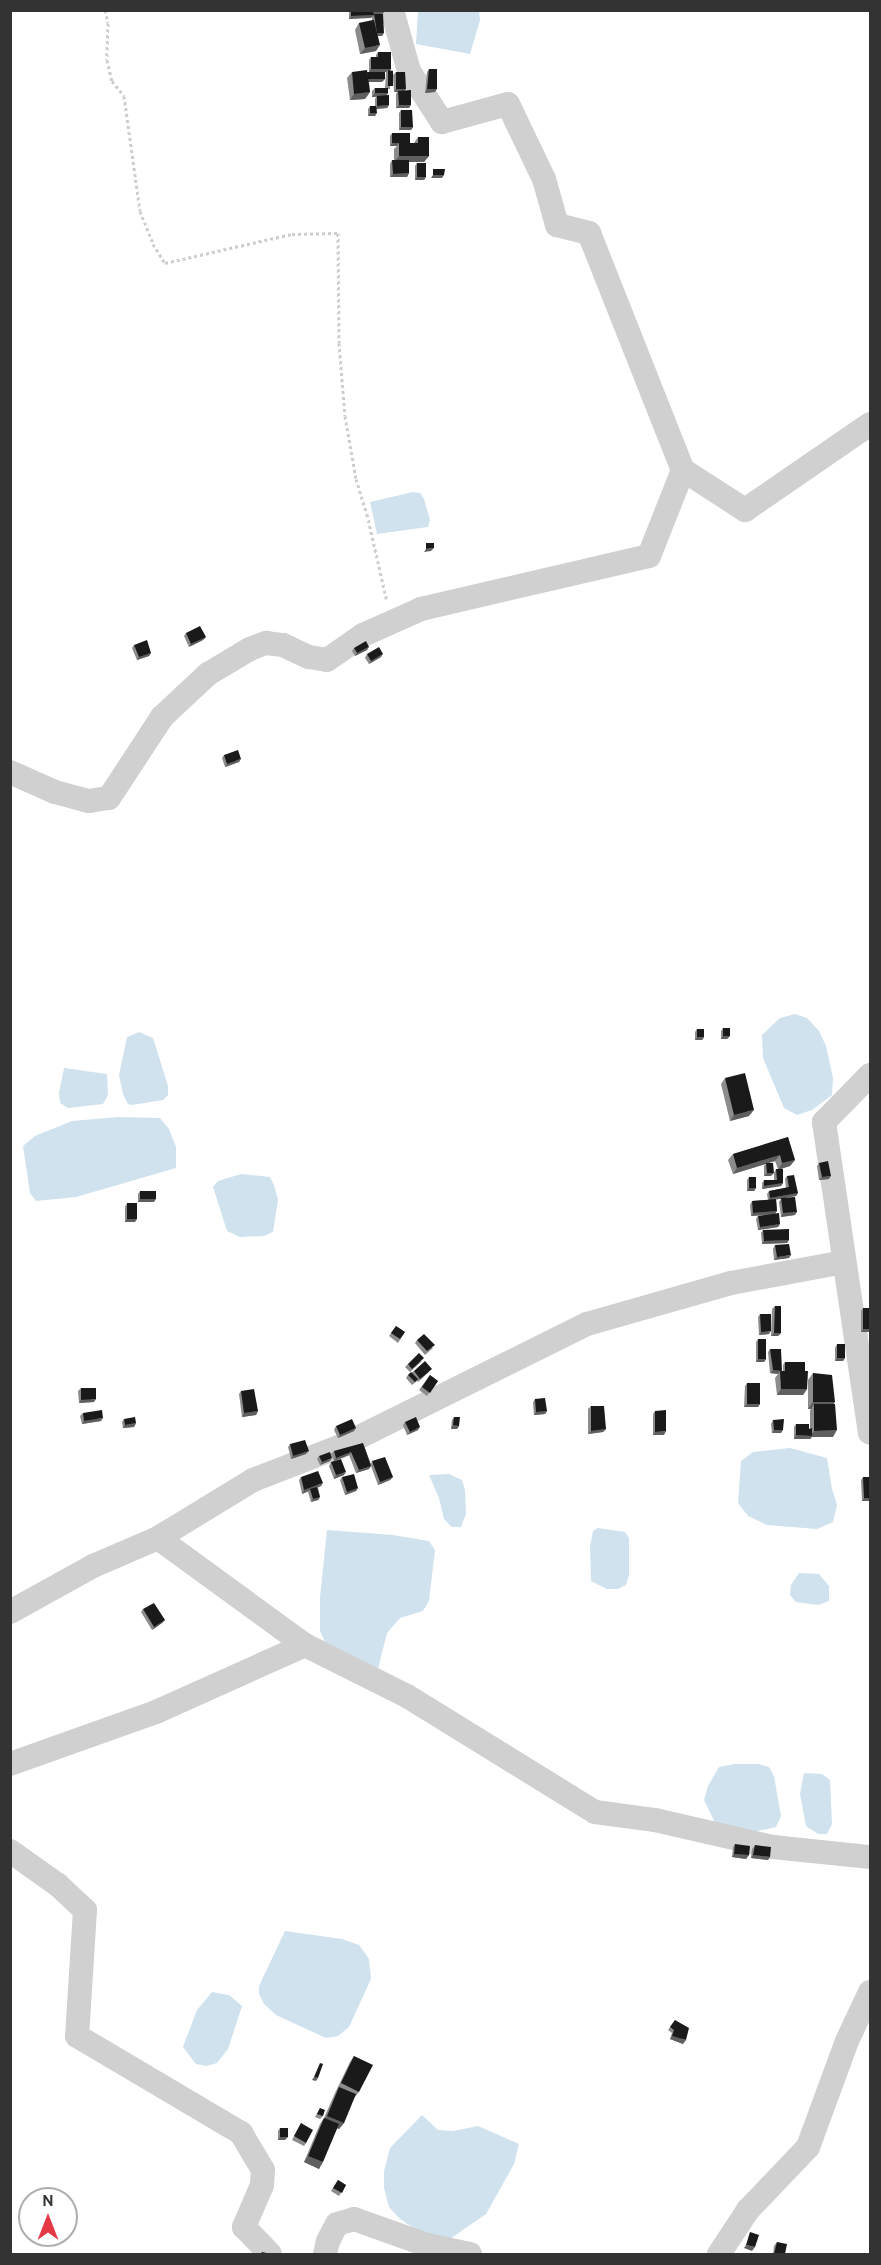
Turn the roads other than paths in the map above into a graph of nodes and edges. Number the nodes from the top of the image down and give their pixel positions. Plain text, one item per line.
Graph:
1 (392, 10) edge
2 (870, 424) edge
3 (683, 470) junction
4 (10, 772) edge
5 (870, 1075) edge
6 (844, 1262) junction
7 (870, 1433) edge
8 (158, 1538) junction
9 (10, 1612) edge
10 (305, 1645) junction
11 (10, 1764) edge
12 (10, 1851) edge
13 (870, 1857) edge
14 (870, 1992) edge
15 (270, 2254) edge
16 (325, 2254) edge
17 (470, 2254) edge
18 (719, 2254) edge

1 - 3 street
2 - 3 street
3 - 4 street
5 - 6 street
6 - 7 street
6 - 8 street
8 - 9 street
8 - 10 street
10 - 11 street
10 - 13 street
12 - 15 street
14 - 18 street
16 - 17 street

